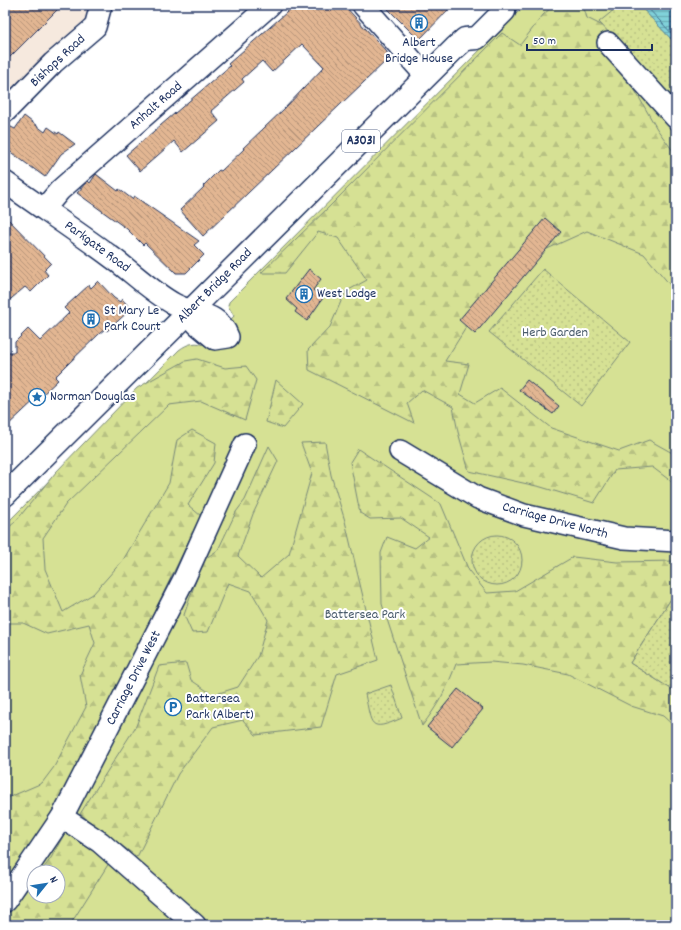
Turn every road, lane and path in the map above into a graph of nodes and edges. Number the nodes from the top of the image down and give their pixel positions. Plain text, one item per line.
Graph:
1 (101, 5) edge
2 (270, 5) edge
3 (363, 5) edge
4 (488, 5) edge
5 (503, 5) edge
6 (465, 39) junction
7 (608, 43) dead end
8 (426, 76) junction
9 (5, 112) edge
10 (676, 118) edge
11 (5, 182) edge
12 (44, 209) junction
13 (189, 311) junction
14 (245, 444) dead end
15 (400, 451) dead end
16 (5, 495) edge
17 (676, 541) edge
18 (62, 817) junction
19 (5, 901) edge
20 (195, 925) edge

1 - 9 street, Bishops Road
2 - 12 street, Anhalt Road
3 - 8 street
4 - 6 main road, A3031
5 - 6 main road, A3031
6 - 8 main road, A3031
7 - 10 street
8 - 13 main road, Albert Bridge Road / A3031
11 - 12 street, Parkgate Road
12 - 13 street, Parkgate Road
13 - 16 main road, Albert Bridge Road / A3031
14 - 18 street, Carriage Drive West
15 - 17 street, Carriage Drive North
18 - 19 street, Carriage Drive West
18 - 20 street

